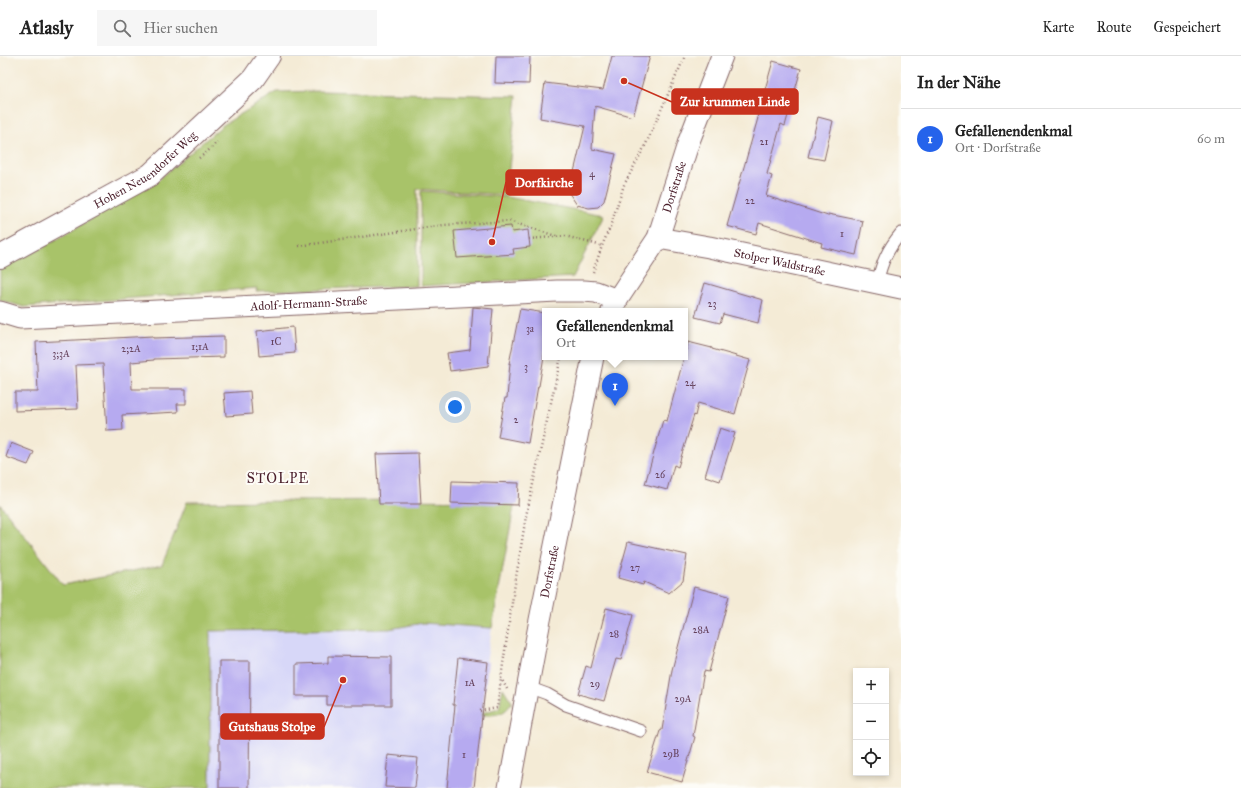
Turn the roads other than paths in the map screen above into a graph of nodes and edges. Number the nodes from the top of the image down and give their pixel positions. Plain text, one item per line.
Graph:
1 (269, 56) edge
2 (721, 56) edge
3 (901, 233) edge
4 (658, 238) junction
5 (0, 257) edge
6 (877, 283) junction
7 (901, 288) edge
8 (614, 306) edge
9 (0, 312) edge
10 (592, 360) edge
11 (526, 696) junction
12 (641, 731) dead end
13 (509, 788) edge

1 - 5 main road, Hohen Neuendorfer Weg
2 - 4 street, Dorfstraße
3 - 6 lane
4 - 6 street, Stolper Waldstraße
4 - 8 street, Dorfstraße
6 - 7 street, Stolper Waldstraße
8 - 9 street, Adolf-Hermann-Straße
10 - 11 street, Dorfstraße
11 - 12 lane
11 - 13 street, Dorfstraße

